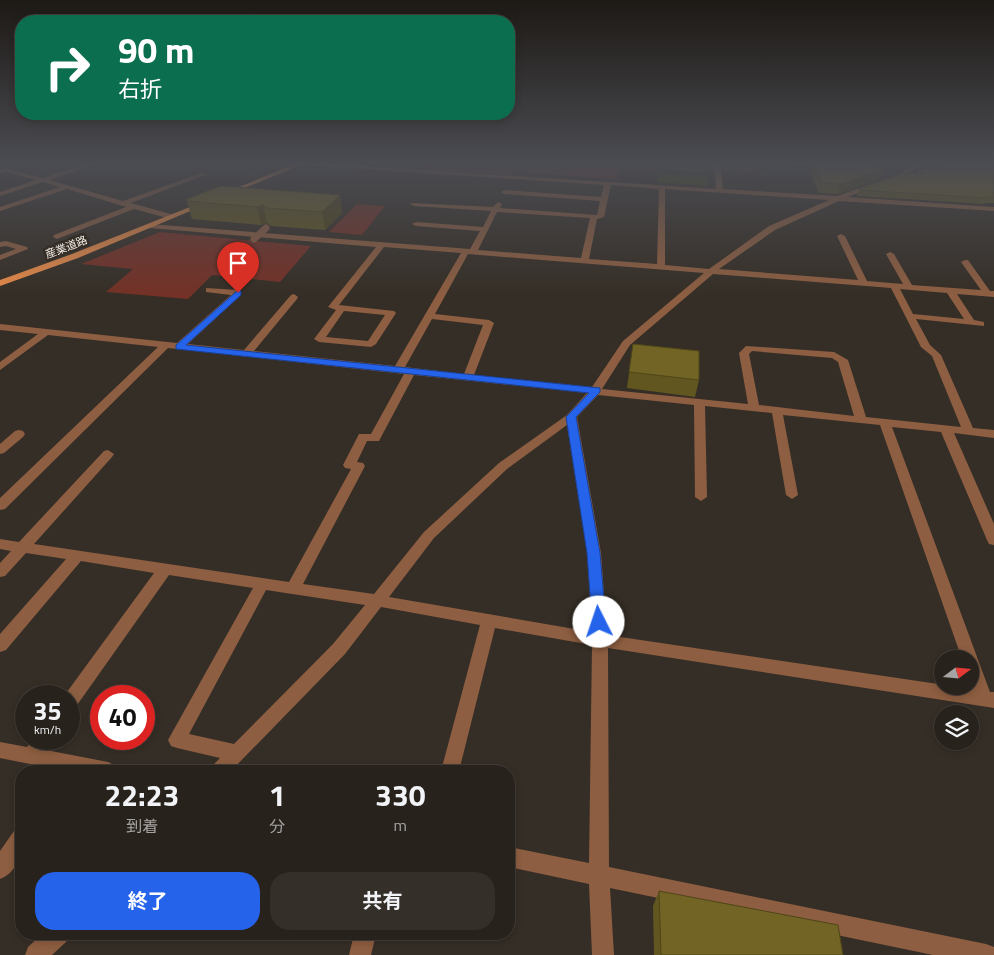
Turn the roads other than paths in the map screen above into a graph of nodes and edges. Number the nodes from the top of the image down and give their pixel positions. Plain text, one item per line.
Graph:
1 (133, 207) edge
2 (136, 207) edge
3 (195, 207) edge
4 (456, 207) edge
5 (602, 207) edge
6 (662, 207) edge
7 (820, 207) edge
8 (960, 207) edge
9 (495, 209) junction
10 (994, 209) edge
11 (594, 216) junction
12 (171, 217) junction
13 (416, 224) dead end
14 (150, 226) junction
15 (266, 228) edge
16 (485, 229) junction
17 (842, 236) dead end
18 (57, 237) dead end
19 (254, 239) dead end
20 (382, 244) junction
21 (0, 245) edge
22 (469, 252) junction
23 (890, 254) dead end
24 (0, 258) edge
25 (584, 262) junction
26 (965, 262) dead end
27 (661, 268) junction
28 (710, 272) junction
29 (0, 283) edge
30 (864, 284) junction
31 (894, 286) junction
32 (909, 287) junction
33 (209, 290) dead end
34 (950, 290) junction
35 (991, 294) edge
36 (294, 297) dead end
37 (342, 308) junction
38 (428, 316) junction
39 (910, 316) junction
40 (0, 328) edge
41 (45, 333) junction
42 (166, 346) junction
43 (179, 347) junction
44 (246, 354) junction
45 (0, 367) edge
46 (398, 370) junction
47 (411, 371) junction
48 (468, 377) junction
49 (596, 390) junction
50 (699, 402) junction
51 (754, 408) junction
52 (777, 410) junction
53 (571, 417) junction
54 (860, 419) junction
55 (885, 422) junction
56 (946, 429) junction
57 (968, 431) junction
58 (19, 434) dead end
59 (994, 434) edge
60 (0, 450) edge
61 (108, 454) dead end
62 (792, 495) dead end
63 (701, 497) dead end
64 (0, 506) edge
65 (994, 540) edge
66 (0, 544) edge
67 (23, 548) junction
68 (77, 556) junction
69 (165, 569) junction
70 (0, 572) edge
71 (262, 584) junction
72 (293, 588) junction
73 (378, 601) junction
74 (489, 620) junction
75 (600, 640) junction
76 (0, 645) edge
77 (80, 688) edge
78 (989, 699) edge
79 (0, 750) edge
80 (35, 750) edge
81 (237, 753) junction
82 (31, 756) junction
83 (59, 765) edge
84 (225, 765) edge
85 (452, 765) edge
86 (15, 847) edge
87 (515, 858) edge
88 (0, 869) edge
89 (599, 877) junction
90 (52, 940) edge
91 (364, 940) edge
92 (36, 955) edge
93 (360, 955) edge
94 (603, 955) edge
95 (986, 955) edge

1 - 18 street
2 - 12 street
3 - 12 main road, 産業道路
4 - 9 street
5 - 11 street
6 - 27 street
7 - 28 street
8 - 10 street
9 - 11 street
9 - 16 street
11 - 25 street
12 - 14 main road, 産業道路
13 - 16 street
14 - 20 street
14 - 29 main road, 産業道路
15 - 19 street, bridge
16 - 22 street
17 - 30 street
20 - 22 street
20 - 37 street
21 - 24 street
22 - 25 street
22 - 38 street
23 - 32 street
25 - 27 street
26 - 35 street
27 - 28 street
28 - 30 street
28 - 49 street
30 - 31 street
31 - 32 street
31 - 39 street
32 - 34 street
33 - 43 street
34 - 35 street
34 - 39 street
36 - 44 street
37 - 37 street
38 - 46 street
38 - 48 street
39 - 57 street
40 - 41 street
41 - 42 street
41 - 45 street
42 - 43 street
42 - 64 street
43 - 44 street
44 - 46 street
46 - 47 street
47 - 48 street
47 - 72 street
48 - 49 street
49 - 50 street
49 - 53 street
50 - 51 street
50 - 63 street
51 - 52 street
51 - 54 street
52 - 54 street
52 - 62 street
53 - 73 street
53 - 75 street
54 - 55 street
55 - 56 street
55 - 78 street
56 - 57 street
56 - 65 street
57 - 59 street
58 - 60 street
61 - 67 street
66 - 67 street
67 - 68 street
67 - 70 street
68 - 69 street
68 - 76 street
69 - 71 street
69 - 77 street
71 - 72 street
71 - 81 street
72 - 73 street
73 - 74 street
73 - 81 street
74 - 75 street
74 - 85 street
75 - 78 street
75 - 89 street
79 - 82 street
80 - 82 street
81 - 84 street
82 - 83 street
86 - 88 street
87 - 89 street
89 - 94 street
89 - 95 street
90 - 92 street
91 - 93 street

